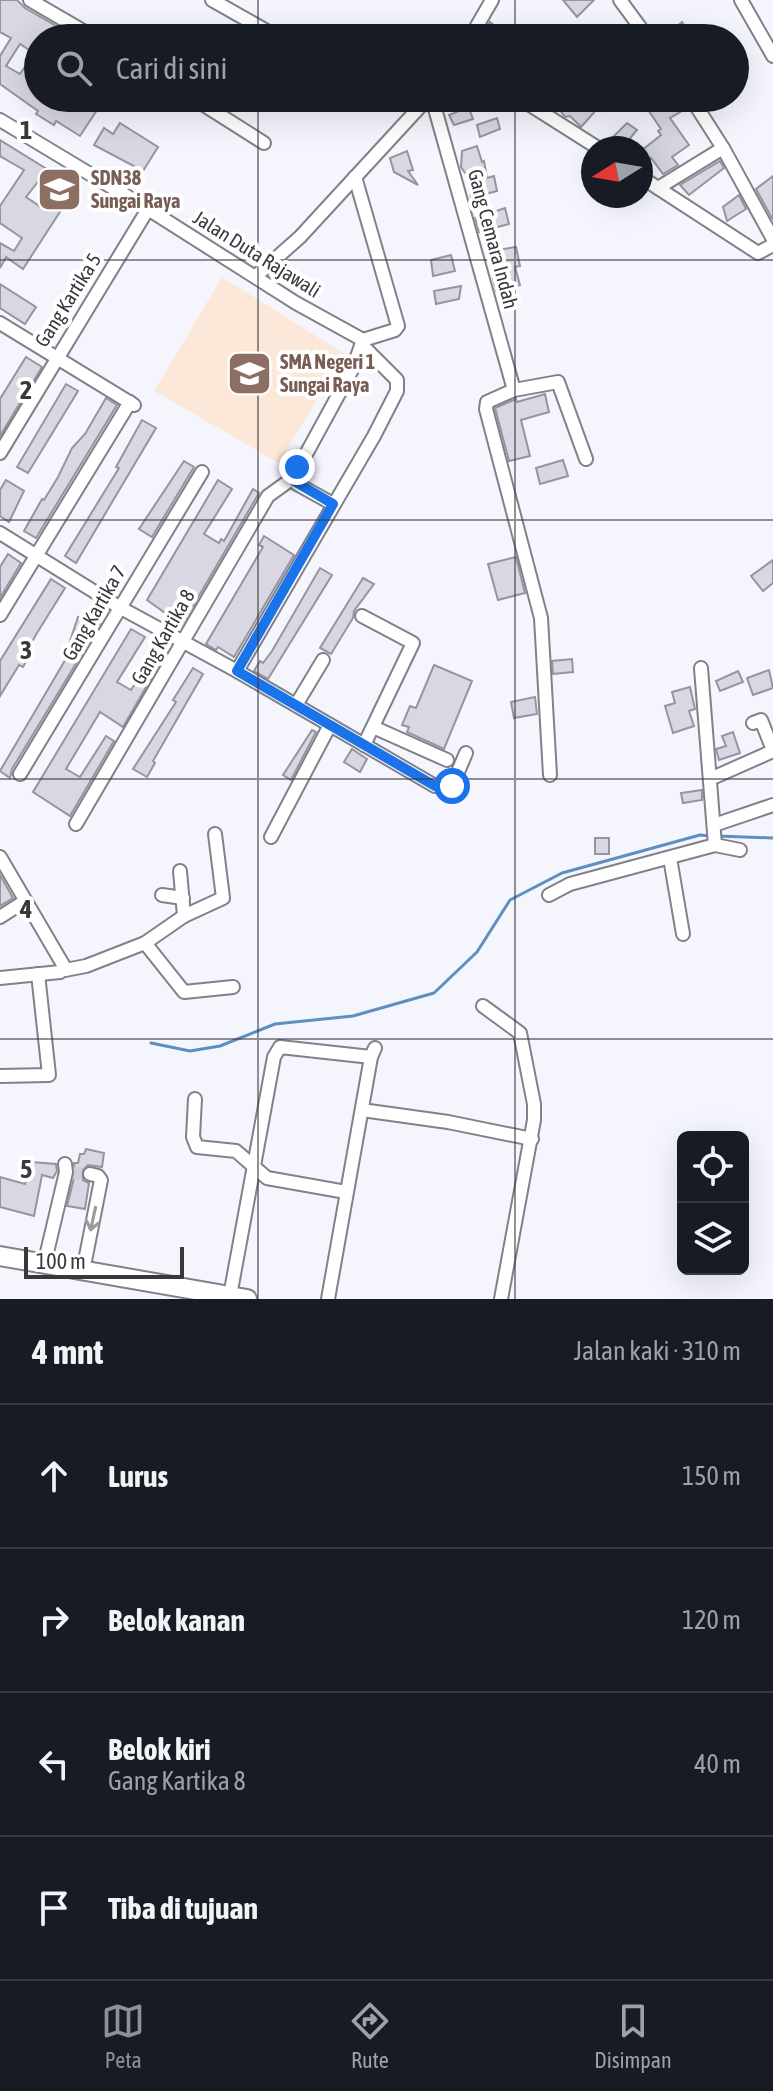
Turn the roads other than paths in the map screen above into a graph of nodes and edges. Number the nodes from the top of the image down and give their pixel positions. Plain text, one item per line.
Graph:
1 (30, 0) edge
2 (212, 0) edge
3 (492, 0) edge
4 (620, 0) edge
5 (741, 0) edge
6 (71, 24) edge
7 (254, 24) edge
8 (478, 24) edge
9 (638, 24) edge
10 (773, 56) edge
11 (215, 112) edge
12 (417, 112) edge
13 (434, 112) edge
14 (541, 112) edge
15 (700, 112) edge
16 (0, 120) edge
17 (581, 137) edge
18 (264, 143) dead end
19 (723, 148) junction
20 (355, 177) junction
21 (653, 185) edge
22 (658, 188) junction
23 (148, 209) junction
24 (773, 242) edge
25 (256, 276) junction
26 (0, 323) edge
27 (363, 343) junction
28 (56, 358) junction
29 (514, 390) junction
30 (0, 453) edge
31 (586, 459) dead end
32 (202, 472) dead end
33 (293, 478) junction
34 (333, 504) junction
35 (0, 533) edge
36 (35, 556) junction
37 (119, 607) junction
38 (0, 615) edge
39 (362, 616) dead end
40 (183, 642) junction
41 (323, 660) dead end
42 (701, 668) dead end
43 (237, 671) junction
44 (296, 705) junction
45 (753, 723) dead end
46 (330, 725) junction
47 (373, 727) junction
48 (364, 745) junction
49 (773, 750) edge
50 (466, 753) dead end
51 (447, 760) dead end
52 (20, 774) dead end
53 (550, 775) dead end
54 (710, 779) junction
55 (773, 805) edge
56 (76, 824) dead end
57 (215, 834) dead end
58 (715, 835) junction
59 (271, 837) dead end
60 (740, 850) dead end
61 (0, 857) edge
62 (670, 858) junction
63 (180, 871) dead end
64 (162, 895) dead end
65 (549, 895) dead end
66 (183, 898) junction
67 (25, 901) junction
68 (184, 916) junction
69 (0, 917) edge
70 (683, 934) dead end
71 (145, 943) junction
72 (65, 970) junction
73 (38, 974) junction
74 (0, 978) edge
75 (233, 987) dead end
76 (483, 1006) dead end
77 (0, 1076) edge
78 (195, 1099) dead end
79 (362, 1110) junction
80 (532, 1139) junction
81 (253, 1169) junction
82 (67, 1170) dead end
83 (90, 1174) dead end
84 (346, 1192) junction
85 (0, 1256) edge
86 (44, 1265) junction
87 (83, 1271) junction
88 (238, 1298) edge
89 (328, 1299) edge
90 (501, 1299) edge

1 - 6 street
2 - 7 street
3 - 8 street
4 - 9 street
5 - 10 street
11 - 18 street
12 - 20 street
13 - 29 street, Gang Cemara Indah
14 - 17 street
15 - 19 street
16 - 23 street, Jalan Duta Rajawali
19 - 22 street
19 - 24 street
20 - 25 street
20 - 27 street
21 - 22 street
22 - 24 street
23 - 25 street, Jalan Duta Rajawali
23 - 28 street, Gang Kartika 5
25 - 27 street, Jalan Duta Rajawali
26 - 28 street
27 - 33 street, Gang Kartika 8
27 - 34 street, Jalan Duta Rajawali
28 - 30 street, Gang Kartika 5
28 - 36 street
29 - 31 street
29 - 53 street
32 - 37 street, Gang Kartika 7
33 - 34 street
33 - 40 street, Gang Kartika 8
34 - 43 street, Jalan Duta Rajawali
35 - 36 street
36 - 37 street
36 - 38 street
37 - 40 street
37 - 52 street, Gang Kartika 7
39 - 47 street
40 - 43 street
40 - 56 street, Gang Kartika 8
41 - 44 street
42 - 54 street
43 - 44 street
44 - 46 street
45 - 49 street
46 - 48 street
46 - 59 street
47 - 48 street
47 - 51 street
48 - 50 street
49 - 54 street
54 - 58 street
55 - 58 street
57 - 68 street
58 - 60 street
58 - 62 street
61 - 67 street
62 - 65 street
62 - 70 street
63 - 66 street
64 - 66 street
66 - 68 street
67 - 69 street
67 - 72 street
68 - 71 street
71 - 72 street
71 - 75 street
72 - 73 street
73 - 74 street
73 - 77 street
76 - 80 street
78 - 81 street
79 - 80 street
79 - 81 street
79 - 84 street
80 - 90 street
81 - 84 street
81 - 88 street
82 - 86 street
83 -> 87 street
84 - 89 street
85 - 86 highway
86 - 87 highway
87 - 88 highway

